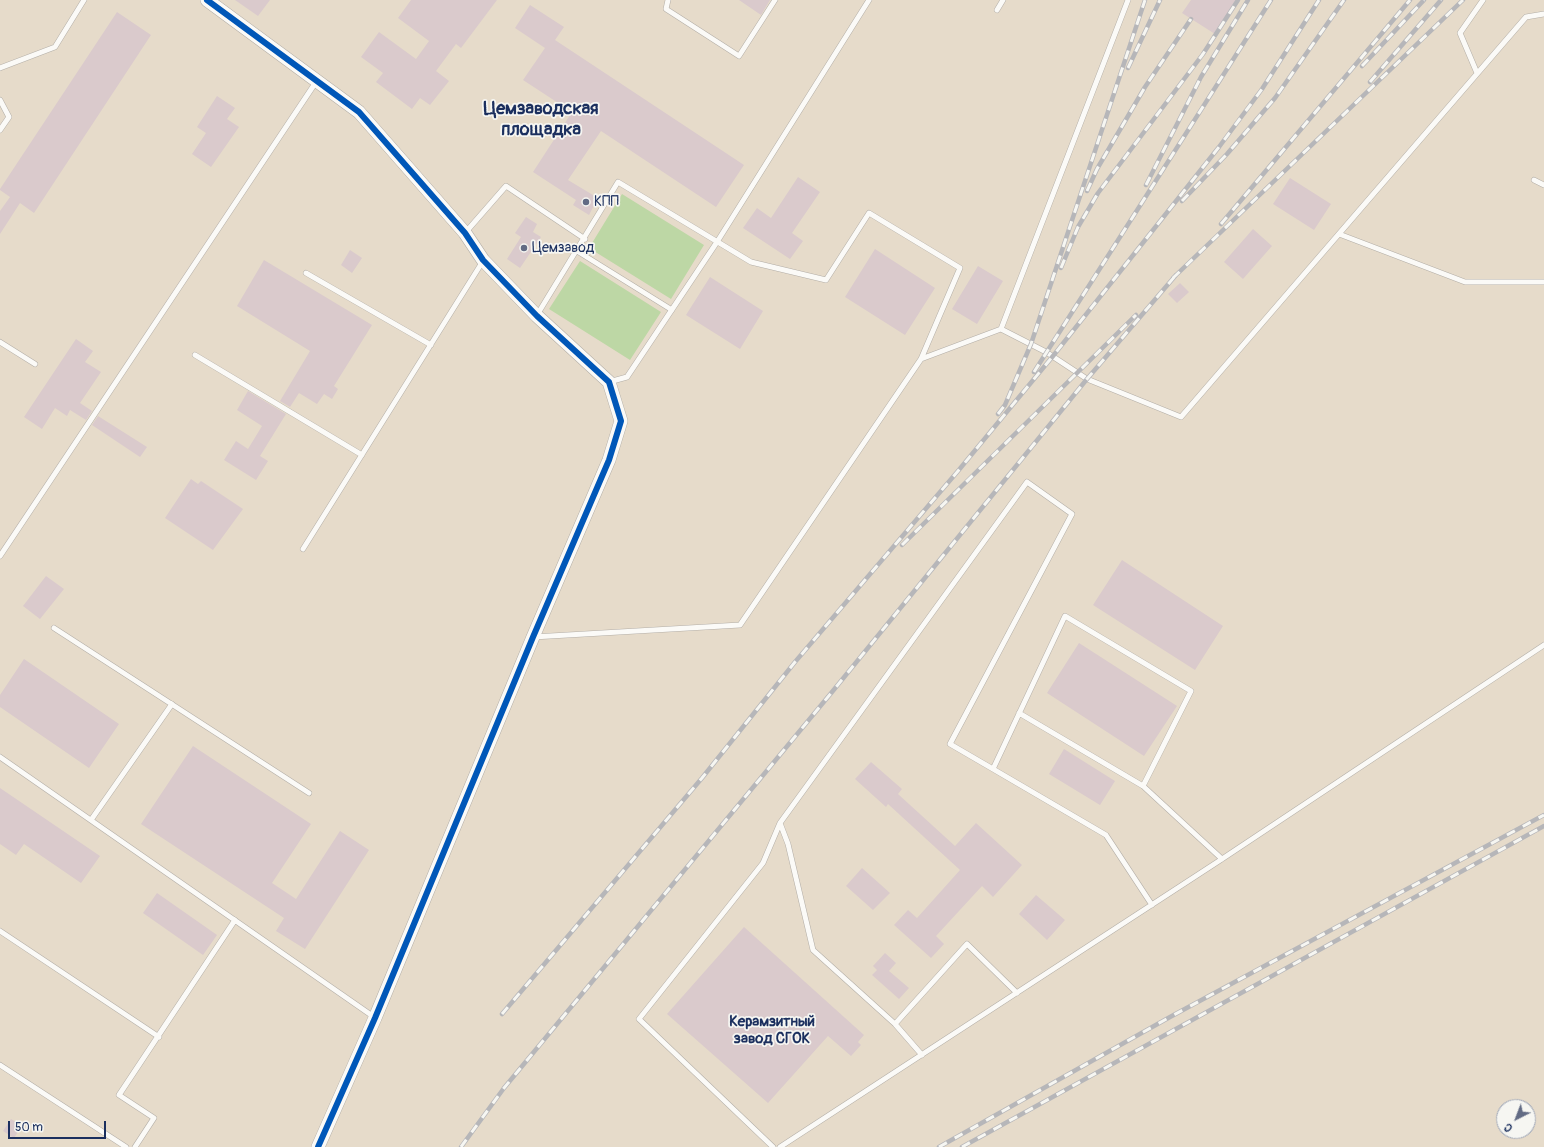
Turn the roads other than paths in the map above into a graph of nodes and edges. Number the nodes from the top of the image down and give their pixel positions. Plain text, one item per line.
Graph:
1 (84, 0) edge
2 (207, 0) edge
3 (668, 0) edge
4 (775, 0) edge
5 (869, 0) edge
6 (1003, 0) edge
7 (1128, 0) edge
8 (1483, 0) edge
9 (997, 10) dead end
10 (1544, 14) edge
11 (0, 68) edge
12 (1477, 73) junction
13 (317, 81) junction
14 (0, 100) edge
15 (0, 130) edge
16 (1534, 180) dead end
17 (1544, 185) edge
18 (464, 233) junction
19 (1339, 234) junction
20 (585, 239) junction
21 (716, 242) junction
22 (577, 252) junction
23 (483, 260) junction
24 (306, 273) dead end
25 (1544, 282) edge
26 (672, 310) junction
27 (537, 316) junction
28 (1001, 329) junction
29 (0, 342) edge
30 (431, 346) junction
31 (196, 356) dead end
32 (920, 359) junction
33 (35, 364) dead end
34 (609, 382) junction
35 (362, 455) junction
36 (303, 549) dead end
37 (0, 556) edge
38 (54, 628) dead end
39 (533, 637) junction
40 (1544, 645) edge
41 (172, 704) junction
42 (1019, 712) junction
43 (0, 757) edge
44 (992, 769) junction
45 (1143, 786) junction
46 (309, 793) dead end
47 (90, 820) junction
48 (780, 823) junction
49 (1222, 859) junction
50 (1152, 905) junction
51 (235, 920) junction
52 (0, 931) edge
53 (1017, 993) junction
54 (375, 1018) junction
55 (895, 1024) junction
56 (159, 1037) junction
57 (922, 1055) junction
58 (0, 1065) edge
59 (126, 1147) edge
60 (135, 1147) edge
61 (318, 1147) edge
62 (773, 1147) edge
63 (780, 1147) edge

1 - 11 lane
2 - 13 street
3 - 4 lane
5 - 21 lane
6 - 9 lane
7 - 28 lane
8 - 12 lane
10 - 12 lane
12 - 19 lane
13 - 18 street
13 - 37 lane
14 - 15 lane
16 - 17 lane
18 - 20 lane
18 - 23 street
19 - 25 lane
19 - 28 lane
20 - 21 lane
20 - 22 lane
21 - 26 lane
21 - 32 lane
22 - 26 lane
22 - 27 lane
23 - 27 street
23 - 30 lane
24 - 30 lane
26 - 34 lane
27 - 34 street
28 - 32 lane
29 - 33 lane
30 - 35 lane
31 - 35 lane
32 - 39 lane
34 - 39 street
35 - 36 lane
38 - 41 lane
39 - 54 street
40 - 49 lane
41 - 46 lane
41 - 47 lane
42 - 44 lane
42 - 45 lane
42 - 45 lane
43 - 47 lane
44 - 48 lane
44 - 50 lane
45 - 49 lane
47 - 51 lane
48 - 55 lane
48 - 62 lane
49 - 50 lane
50 - 53 lane
51 - 54 lane
51 - 56 lane
52 - 56 lane
53 - 55 lane
53 - 57 lane
54 - 61 street
55 - 57 lane
56 - 60 lane
57 - 63 lane
58 - 59 lane

